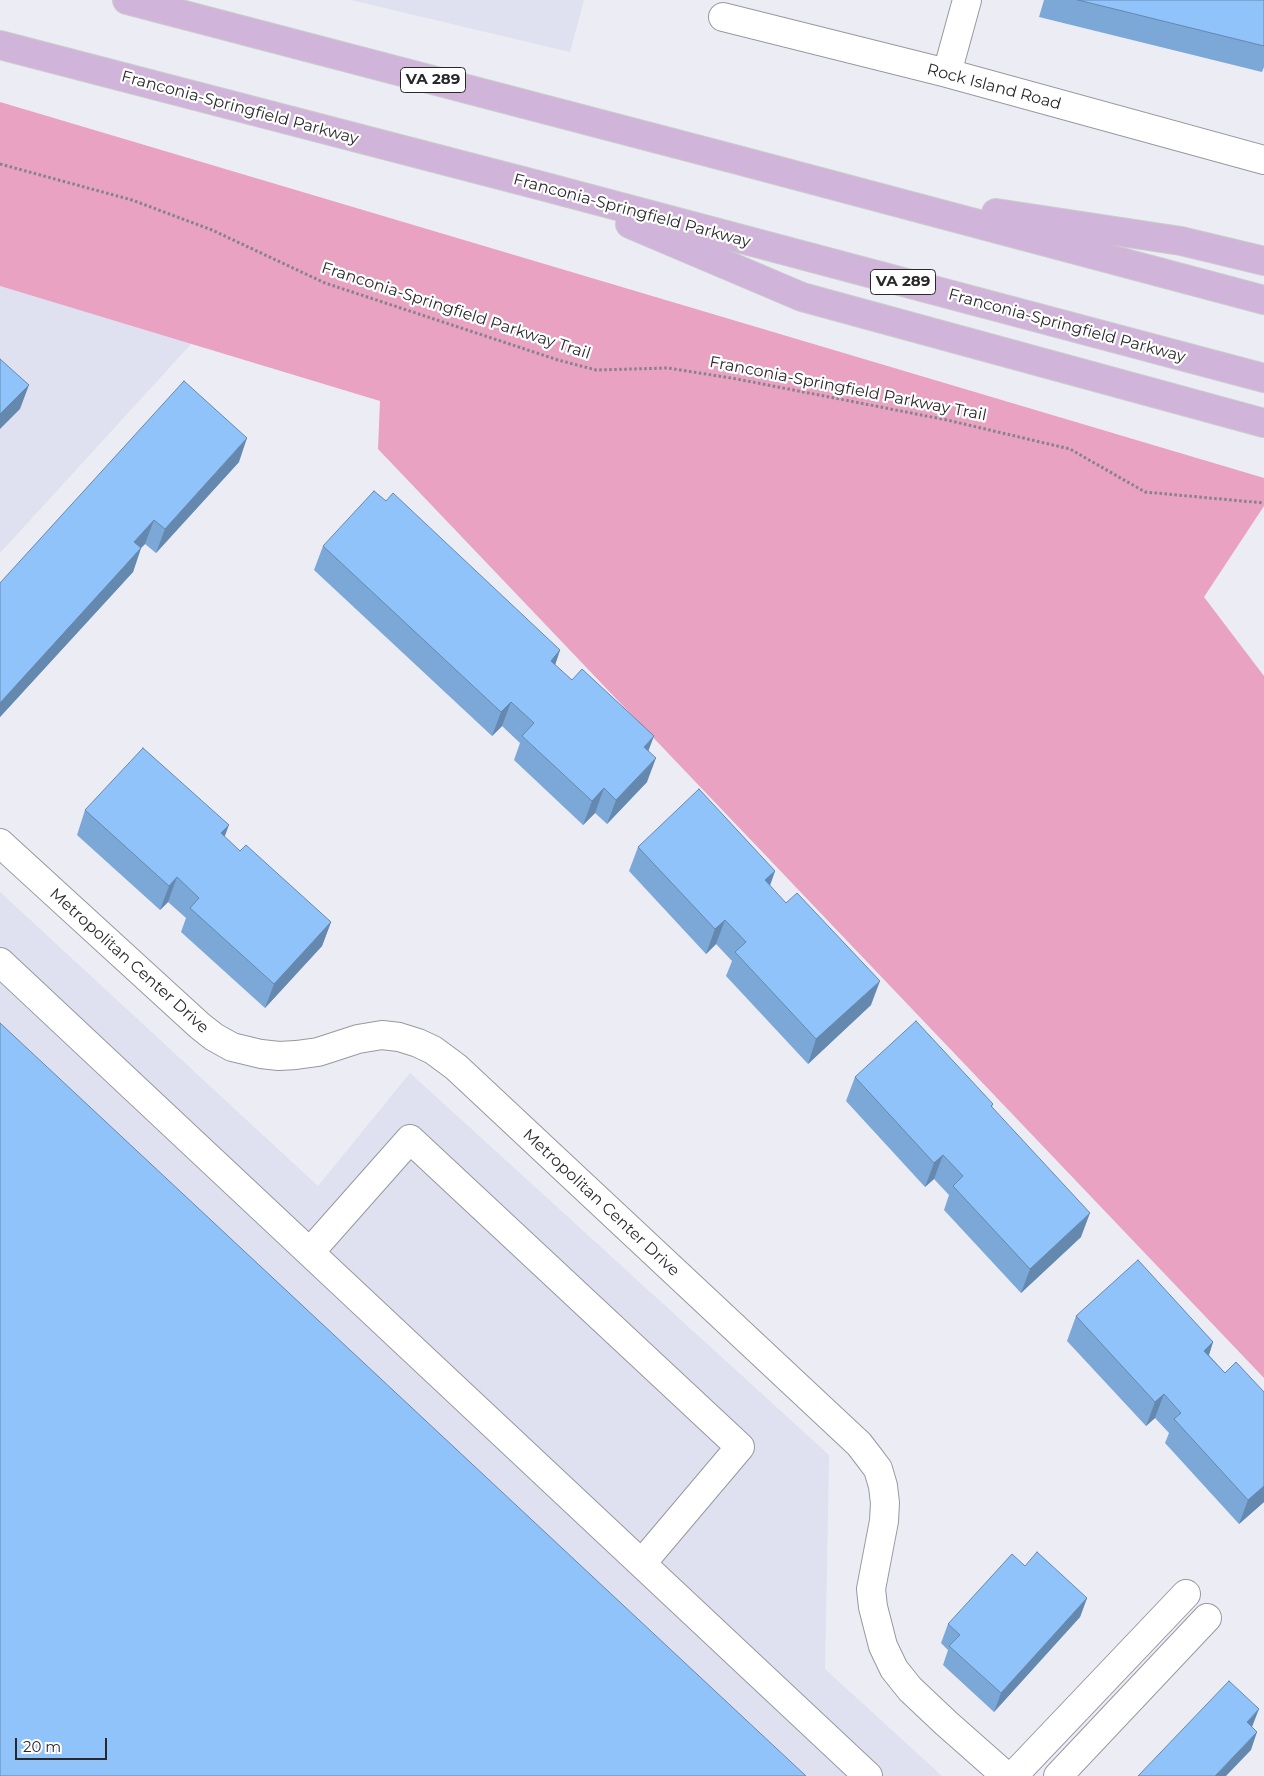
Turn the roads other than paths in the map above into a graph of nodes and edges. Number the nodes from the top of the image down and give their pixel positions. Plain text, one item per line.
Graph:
1 (127, 0) edge
2 (967, 0) edge
3 (723, 17) dead end
4 (0, 45) edge
5 (947, 74) junction
6 (1264, 160) edge
7 (542, 186) junction
8 (858, 192) junction
9 (1264, 261) edge
10 (1264, 300) edge
11 (1264, 378) edge
12 (1264, 423) edge
13 (0, 843) edge
14 (0, 962) edge
15 (310, 1252) junction
16 (642, 1563) junction
17 (1186, 1594) dead end
18 (1208, 1618) dead end
19 (1113, 1671) junction
20 (1136, 1694) junction
21 (1066, 1720) junction
22 (1091, 1742) junction
23 (868, 1776) edge
24 (1006, 1776) edge
25 (1013, 1776) edge
26 (1058, 1776) edge

1 - 8 main road, VA 289
2 - 5 street
3 - 5 street, Rock Island Road
4 - 7 main road, Franconia-Springfield Parkway / VA 289
5 - 6 street, Rock Island Road
7 - 11 main road, Franconia-Springfield Parkway / VA 289
7 - 12 main road
8 - 9 main road
8 - 10 main road, VA 289
13 - 24 street, Metropolitan Center Drive
14 - 15 street
15 - 16 street
15 - 16 street
16 - 23 street
17 - 19 street
18 - 20 street
19 - 20 street
19 - 21 street
20 - 22 street
21 - 22 street
21 - 25 street
22 - 26 street

